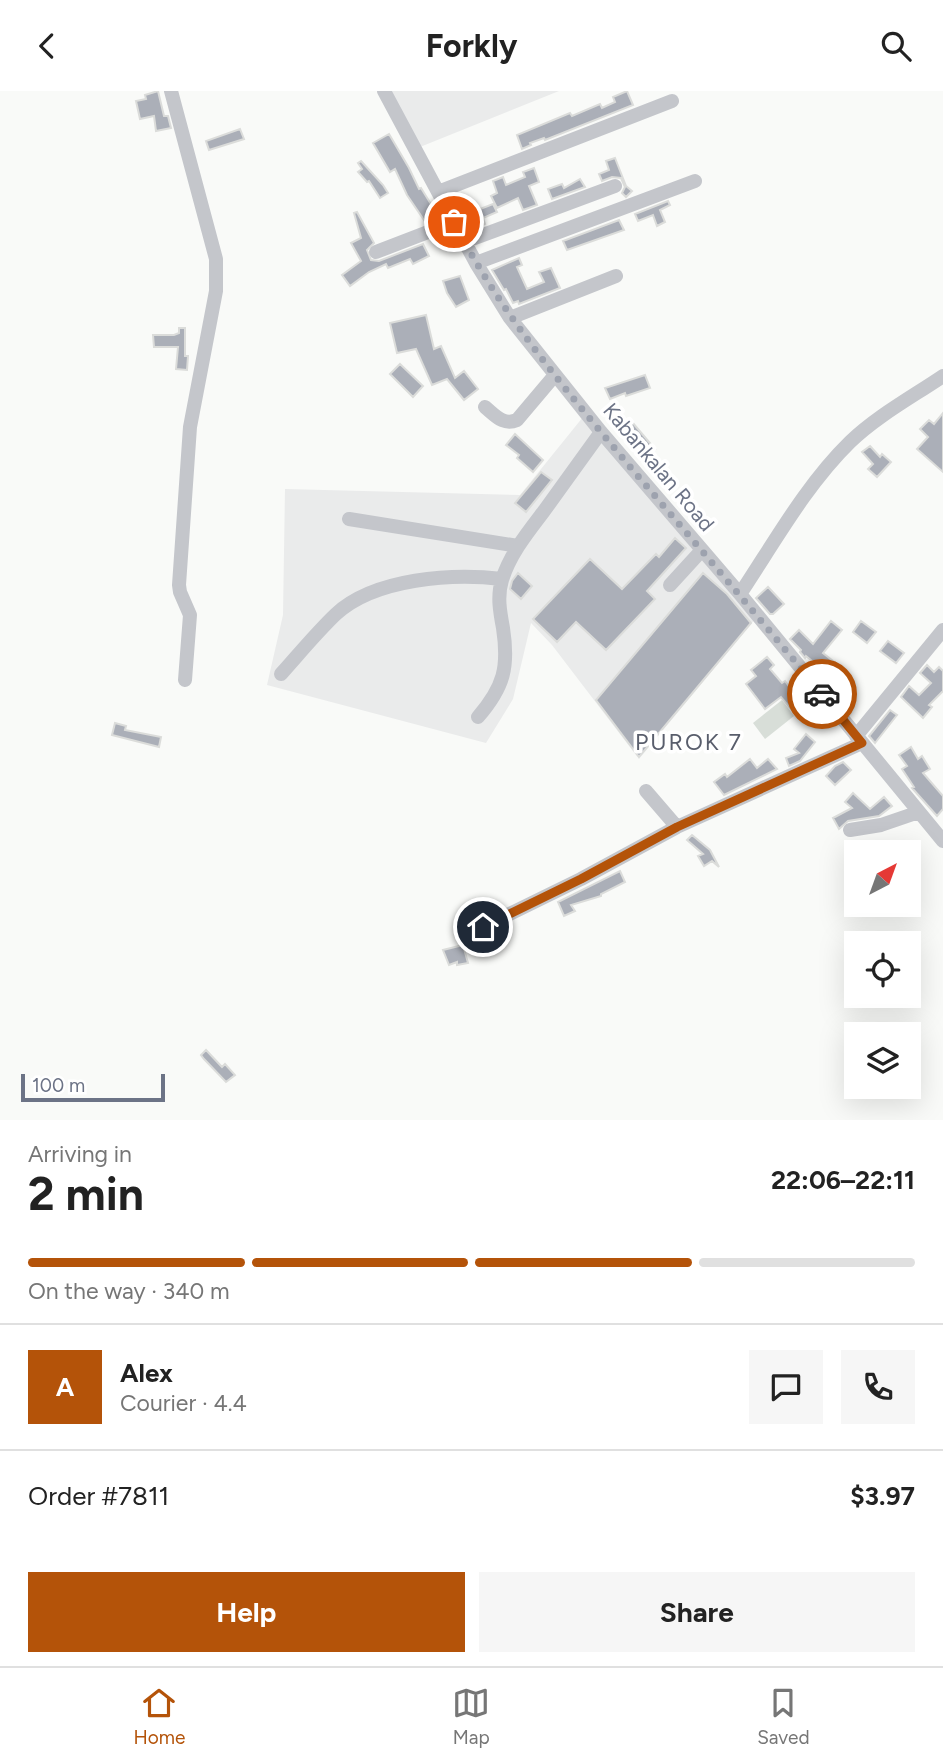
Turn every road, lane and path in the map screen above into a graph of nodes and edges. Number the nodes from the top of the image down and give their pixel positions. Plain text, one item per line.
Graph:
1 (172, 91) edge
2 (384, 91) edge
3 (672, 101) dead end
4 (695, 181) dead end
5 (615, 185) dead end
6 (438, 192) junction
7 (454, 222) junction
8 (464, 242) junction
9 (376, 252) dead end
10 (475, 263) junction
11 (616, 276) dead end
12 (510, 318) junction
13 (555, 375) junction
14 (943, 376) edge
15 (485, 407) dead end
16 (601, 432) junction
17 (349, 519) dead end
18 (518, 546) junction
19 (702, 550) junction
20 (502, 579) junction
21 (670, 585) dead end
22 (740, 594) junction
23 (943, 630) edge
24 (281, 674) dead end
25 (185, 680) dead end
26 (478, 717) dead end
27 (859, 740) junction
28 (646, 791) dead end
29 (919, 812) junction
30 (677, 827) junction
31 (850, 830) dead end
32 (943, 841) edge
33 (483, 927) dead end

1 - 25 street
2 - 6 street, Kabankalan Road
3 - 6 street
4 - 10 street
5 - 8 street
6 - 7 street, Kabankalan Road
7 - 8 street, Kabankalan Road
7 - 9 street
8 - 10 street, Kabankalan Road
10 - 12 street, Kabankalan Road
11 - 12 street
12 - 13 street, Kabankalan Road
13 - 15 street
13 - 16 street, Kabankalan Road
14 - 22 street
16 - 18 street
16 - 19 street, Kabankalan Road
17 - 18 street
18 - 20 street
19 - 21 street
19 - 22 street, Kabankalan Road
20 - 24 street
20 - 26 street
22 - 27 street, Kabankalan Road
23 - 27 street
27 - 29 street, Kabankalan Road
27 - 30 street
28 - 30 street
29 - 31 street
29 - 32 street, Kabankalan Road
30 - 33 street

